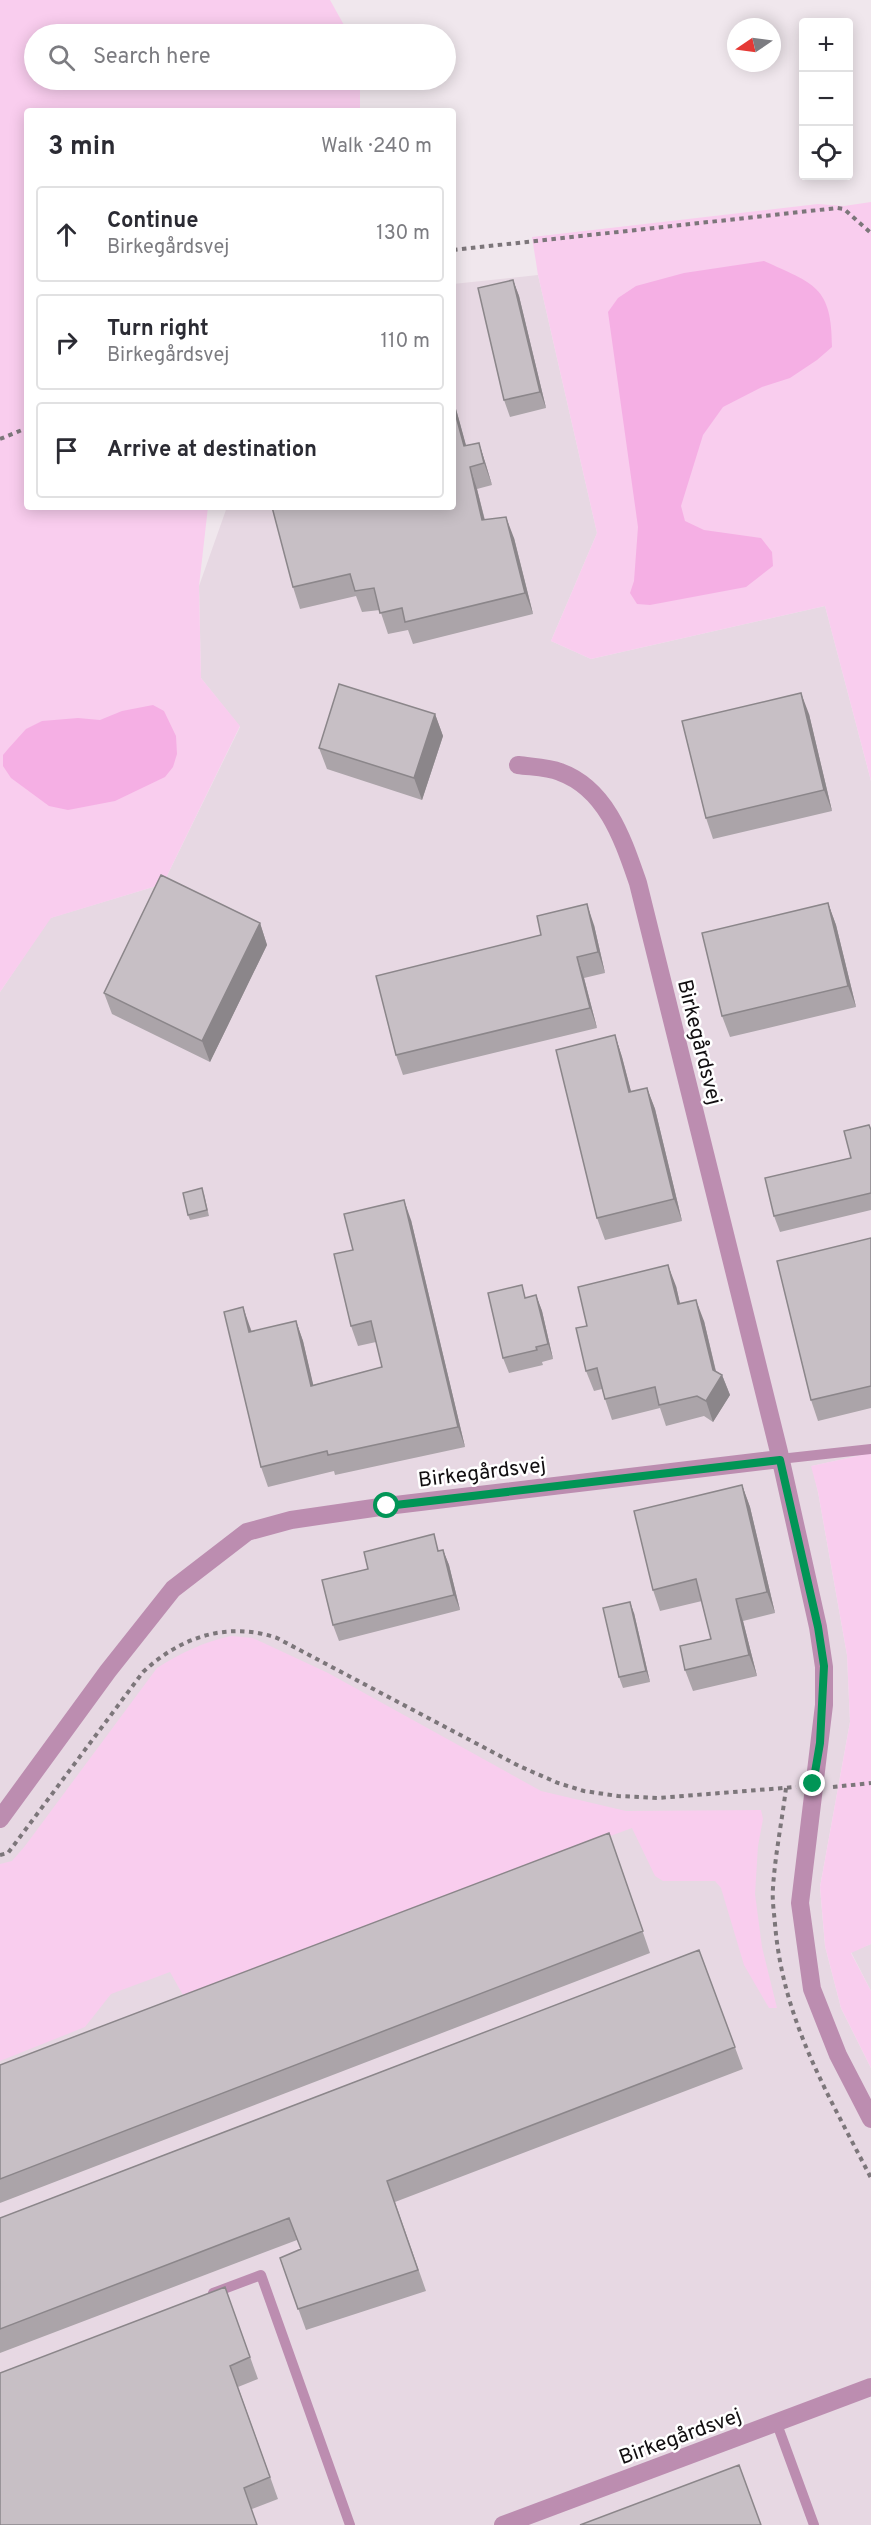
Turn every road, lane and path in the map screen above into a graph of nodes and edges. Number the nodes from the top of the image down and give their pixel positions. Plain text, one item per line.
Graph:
1 (871, 233) edge
2 (456, 250) edge
3 (24, 429) edge
4 (0, 439) edge
5 (518, 765) dead end
6 (871, 1449) edge
7 (780, 1460) junction
8 (871, 1783) edge
9 (813, 1784) junction
10 (0, 1819) edge
11 (0, 1855) edge
12 (871, 2119) edge
13 (207, 2296) edge
14 (871, 2387) edge
15 (777, 2424) junction
16 (350, 2525) edge
17 (503, 2525) edge
18 (814, 2525) edge

1 - 2 path
3 - 4 path
5 - 7 street, Birkegårdsvej
6 - 7 lane
7 - 9 street, Birkegårdsvej
7 - 10 street, Birkegårdsvej
8 - 9 path
9 - 11 path
9 - 12 street, Birkegårdsvej
13 - 16 lane
14 - 15 street, Birkegårdsvej
15 - 17 street, Birkegårdsvej
15 - 18 lane

